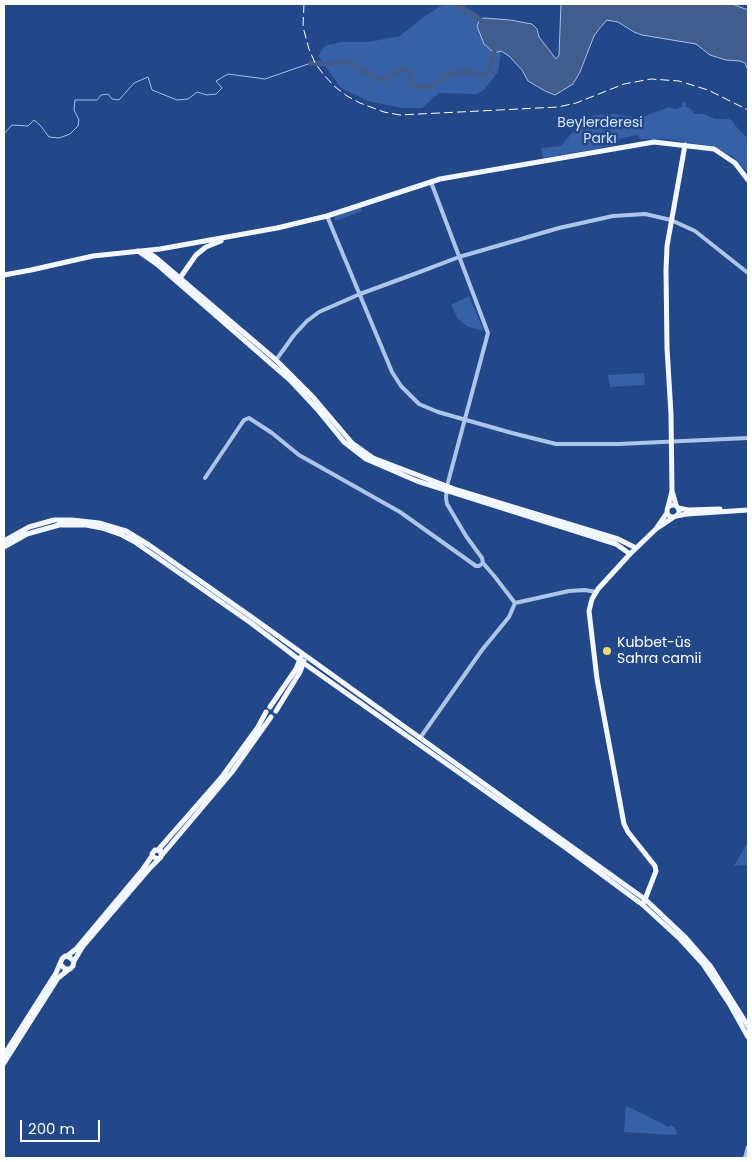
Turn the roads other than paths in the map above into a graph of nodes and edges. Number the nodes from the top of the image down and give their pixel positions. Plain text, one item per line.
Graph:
1 (685, 145) junction
2 (748, 180) edge
3 (431, 182) junction
4 (327, 216) junction
5 (671, 220) junction
6 (230, 237) junction
7 (145, 250) junction
8 (138, 251) junction
9 (459, 256) junction
10 (748, 273) edge
11 (4, 275) edge
12 (180, 278) junction
13 (360, 294) junction
14 (276, 360) junction
15 (464, 419) junction
16 (748, 438) edge
17 (672, 442) junction
18 (205, 478) dead end
19 (446, 488) junction
20 (672, 491) junction
21 (677, 506) junction
22 (748, 509) edge
23 (668, 510) junction
24 (675, 517) junction
25 (656, 529) junction
26 (4, 541) edge
27 (4, 548) edge
28 (636, 548) junction
29 (630, 554) junction
30 (483, 563) junction
31 (596, 592) junction
32 (515, 603) junction
33 (303, 658) junction
34 (268, 709) junction
35 (276, 711) junction
36 (271, 716) junction
37 (420, 738) junction
38 (158, 850) junction
39 (152, 856) junction
40 (160, 857) junction
41 (644, 902) junction
42 (67, 956) junction
43 (74, 961) junction
44 (61, 965) junction
45 (68, 970) junction
46 (748, 1026) edge
47 (748, 1038) edge
48 (4, 1055) edge
49 (4, 1063) edge
50 (748, 1147) edge
51 (745, 1158) edge

1 - 2 main road
1 - 3 main road
1 - 5 main road
3 - 4 main road
3 - 9 street
4 - 6 main road
4 - 13 street
5 - 9 street
5 - 10 street
5 - 17 main road
6 - 7 main road
6 - 12 main road
7 - 8 main road
7 - 12 main road
8 - 11 main road
8 - 19 main road
9 - 13 street
9 - 15 street
12 - 14 main road
13 - 14 street
13 - 15 street
14 - 19 main road
15 - 17 street
15 - 19 street
16 - 17 street
17 - 20 main road
18 - 30 street
19 - 28 main road
19 - 29 main road
19 - 30 street
20 - 21 main road
20 - 23 main road
21 - 22 main road
21 - 23 main road
21 - 24 main road
22 - 24 main road
23 - 24 main road
23 - 25 main road
24 - 25 main road
25 - 28 main road
26 - 33 main road
27 - 33 main road
28 - 29 main road
29 - 31 main road
30 - 32 street
31 - 32 street
31 - 41 main road
32 - 37 street
33 - 34 main road
33 - 35 main road
33 - 37 main road
33 - 41 main road
34 - 35 main road
34 - 36 main road
34 - 38 main road
35 - 36 main road
36 - 40 main road
37 - 41 main road
38 - 39 main road
38 - 40 main road
39 - 40 main road
39 - 42 main road
40 - 43 main road
41 - 46 main road
41 - 47 main road
42 - 43 main road
42 - 44 main road
43 - 45 main road
44 - 45 main road
44 - 48 main road
45 - 49 main road
50 - 51 street

